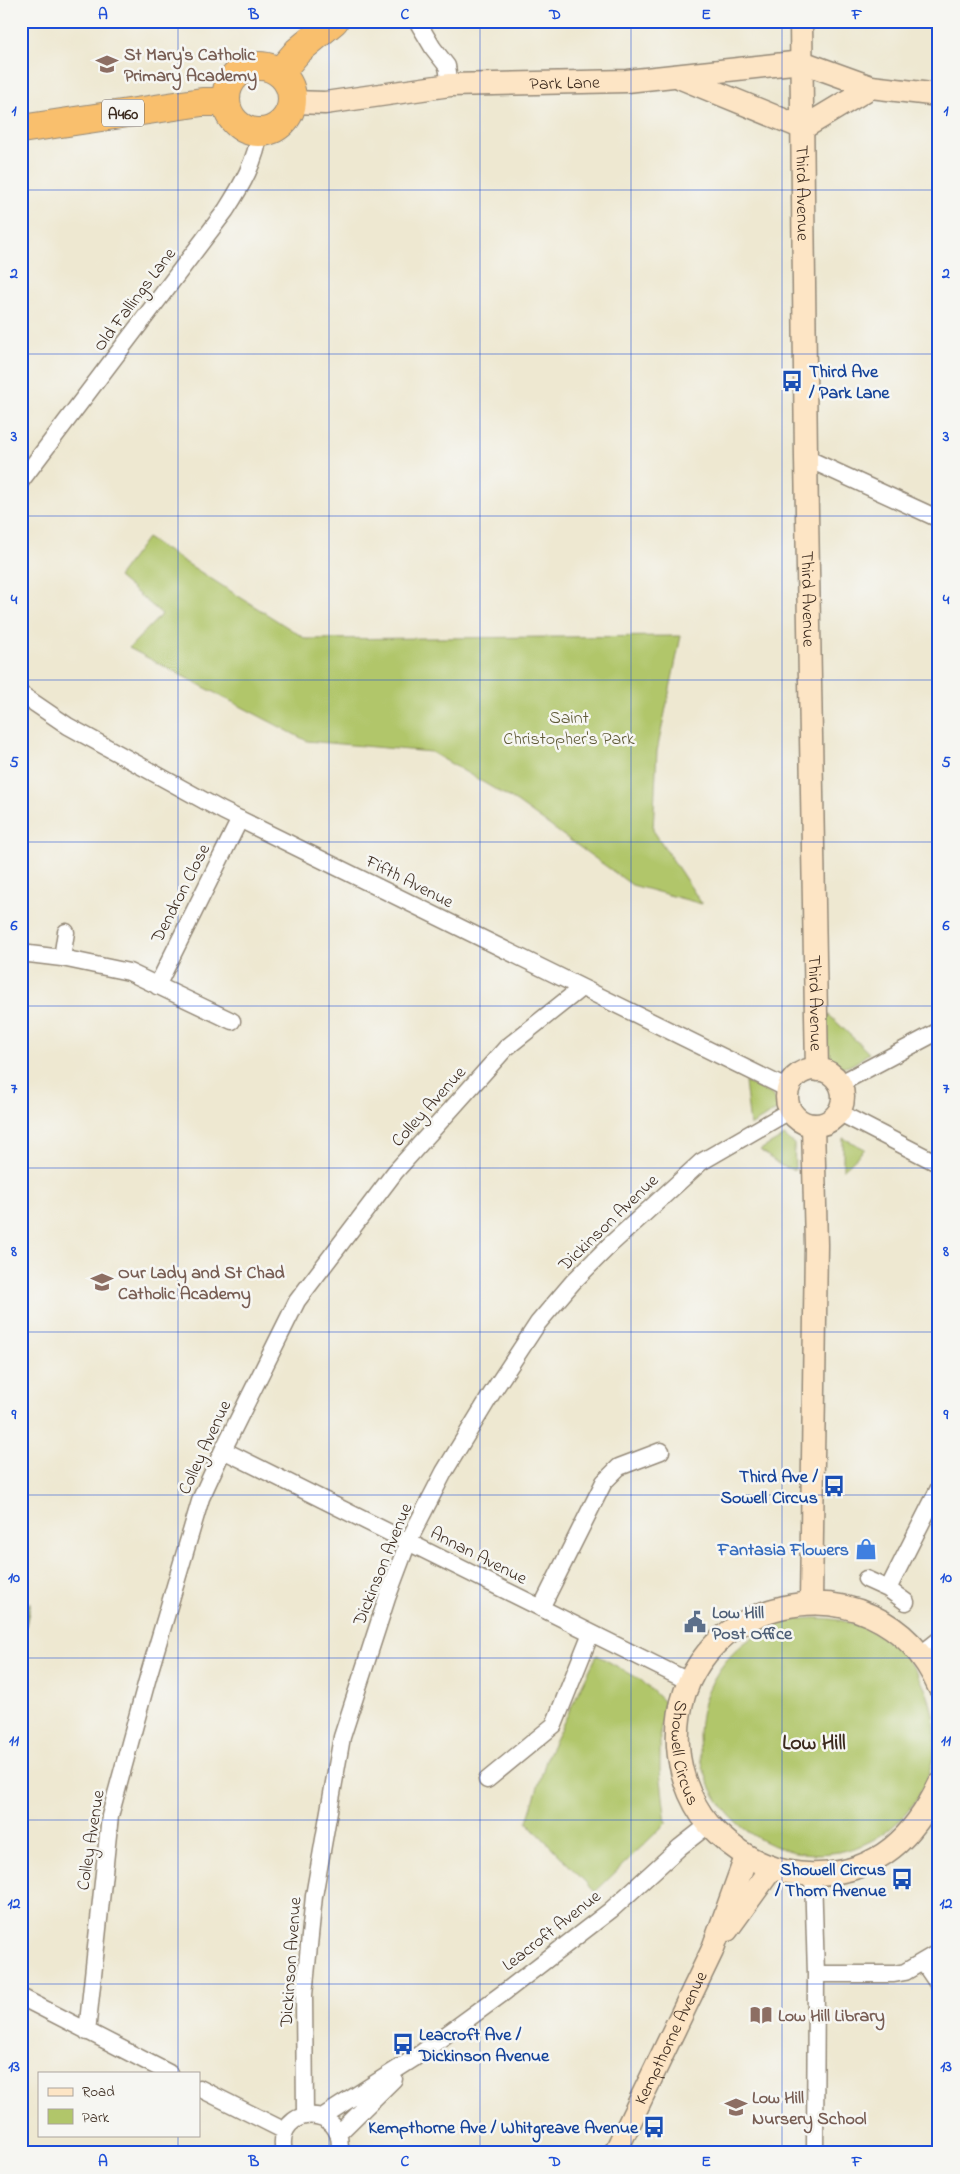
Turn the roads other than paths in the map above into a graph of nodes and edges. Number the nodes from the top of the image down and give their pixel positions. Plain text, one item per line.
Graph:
1 (334, 21) edge
2 (418, 21) edge
3 (801, 21) edge
4 (802, 62) junction
5 (280, 73) junction
6 (680, 77) junction
7 (450, 85) junction
8 (871, 88) junction
9 (939, 95) edge
10 (226, 102) junction
11 (292, 102) junction
12 (803, 128) junction
13 (21, 130) edge
14 (260, 131) junction
15 (806, 458) junction
16 (21, 481) edge
17 (939, 518) edge
18 (21, 694) edge
19 (240, 819) junction
20 (66, 932) dead end
21 (28, 954) dead end
22 (62, 958) junction
23 (157, 986) junction
24 (580, 989) junction
25 (232, 1022) dead end
26 (939, 1031) edge
27 (817, 1070) junction
28 (839, 1084) junction
29 (790, 1100) junction
30 (838, 1112) junction
31 (814, 1125) junction
32 (939, 1164) edge
33 (223, 1450) junction
34 (661, 1450) dead end
35 (939, 1488) edge
36 (408, 1542) junction
37 (866, 1579) dead end
38 (888, 1589) junction
39 (811, 1602) junction
40 (906, 1602) dead end
41 (541, 1608) junction
42 (591, 1633) junction
43 (939, 1640) edge
44 (920, 1655) junction
45 (690, 1682) junction
46 (939, 1687) edge
47 (487, 1780) dead end
48 (937, 1794) edge
49 (708, 1825) junction
50 (746, 1857) junction
51 (772, 1868) junction
52 (813, 1874) junction
53 (712, 1951) junction
54 (939, 1952) edge
55 (923, 1962) junction
56 (816, 1974) junction
57 (938, 1984) edge
58 (21, 1997) edge
59 (87, 2032) junction
60 (413, 2059) junction
61 (167, 2072) edge
62 (200, 2088) edge
63 (305, 2115) junction
64 (322, 2117) junction
65 (285, 2131) junction
66 (338, 2134) junction
67 (284, 2153) edge
68 (338, 2153) edge
69 (615, 2153) edge
70 (815, 2153) edge

1 - 5 highway
2 - 7 street
3 - 4 street, Third Avenue
4 - 6 street, Park Lane
4 - 8 street, Park Lane
4 - 12 street, Third Avenue
5 - 10 highway
5 - 11 highway
6 - 7 street, Park Lane
6 - 12 street, Park Lane
7 - 11 street, Park Lane
8 - 9 street, Park Lane
8 - 12 street
10 - 13 highway, A460
10 - 14 highway
11 - 14 highway
12 - 15 street, Third Avenue
14 - 16 street, Old Fallings Lane
15 - 17 street
15 - 27 street, Third Avenue
18 - 19 street, Fifth Avenue
19 - 23 street, Dendron Close
19 - 24 street, Fifth Avenue
20 - 22 street
21 - 22 street
22 - 23 street
23 - 25 street
24 - 29 street, Fifth Avenue
24 - 33 street, Colley Avenue
26 - 28 street
27 - 28 street
27 - 29 street
28 - 30 street
29 - 31 street
29 - 36 street, Dickinson Avenue
30 - 31 street
30 - 32 street
31 - 39 street
33 - 36 street, Annan Avenue
33 - 59 street, Colley Avenue
34 - 41 street
35 - 38 street
36 - 41 street, Annan Avenue
36 - 63 street, Dickinson Avenue
37 - 38 street
38 - 40 street
39 - 44 street, Showell Circus
39 - 45 street, Showell Circus
41 - 42 street, Annan Avenue
42 - 45 street, Annan Avenue
42 - 47 street
43 - 44 street
44 - 46 street, Showell Circus
45 - 49 street, Showell Circus
48 - 52 street, Showell Circus
49 - 50 street, Showell Circus
49 - 60 street, Leacroft Avenue
50 - 51 street, Showell Circus
50 - 53 street, Kempthorne Avenue
51 - 52 street, Showell Circus
51 - 53 street, Kempthorne Avenue
52 - 56 street
53 - 69 street, Kempthorne Avenue
54 - 55 street
55 - 56 street
55 - 57 street
56 - 70 street
58 - 59 street
59 - 61 street
60 - 64 street, Leacroft Avenue
60 - 66 street, Leacroft Avenue
62 - 65 street
63 - 64 street
63 - 65 street
64 - 66 street
65 - 67 street
66 - 68 street

